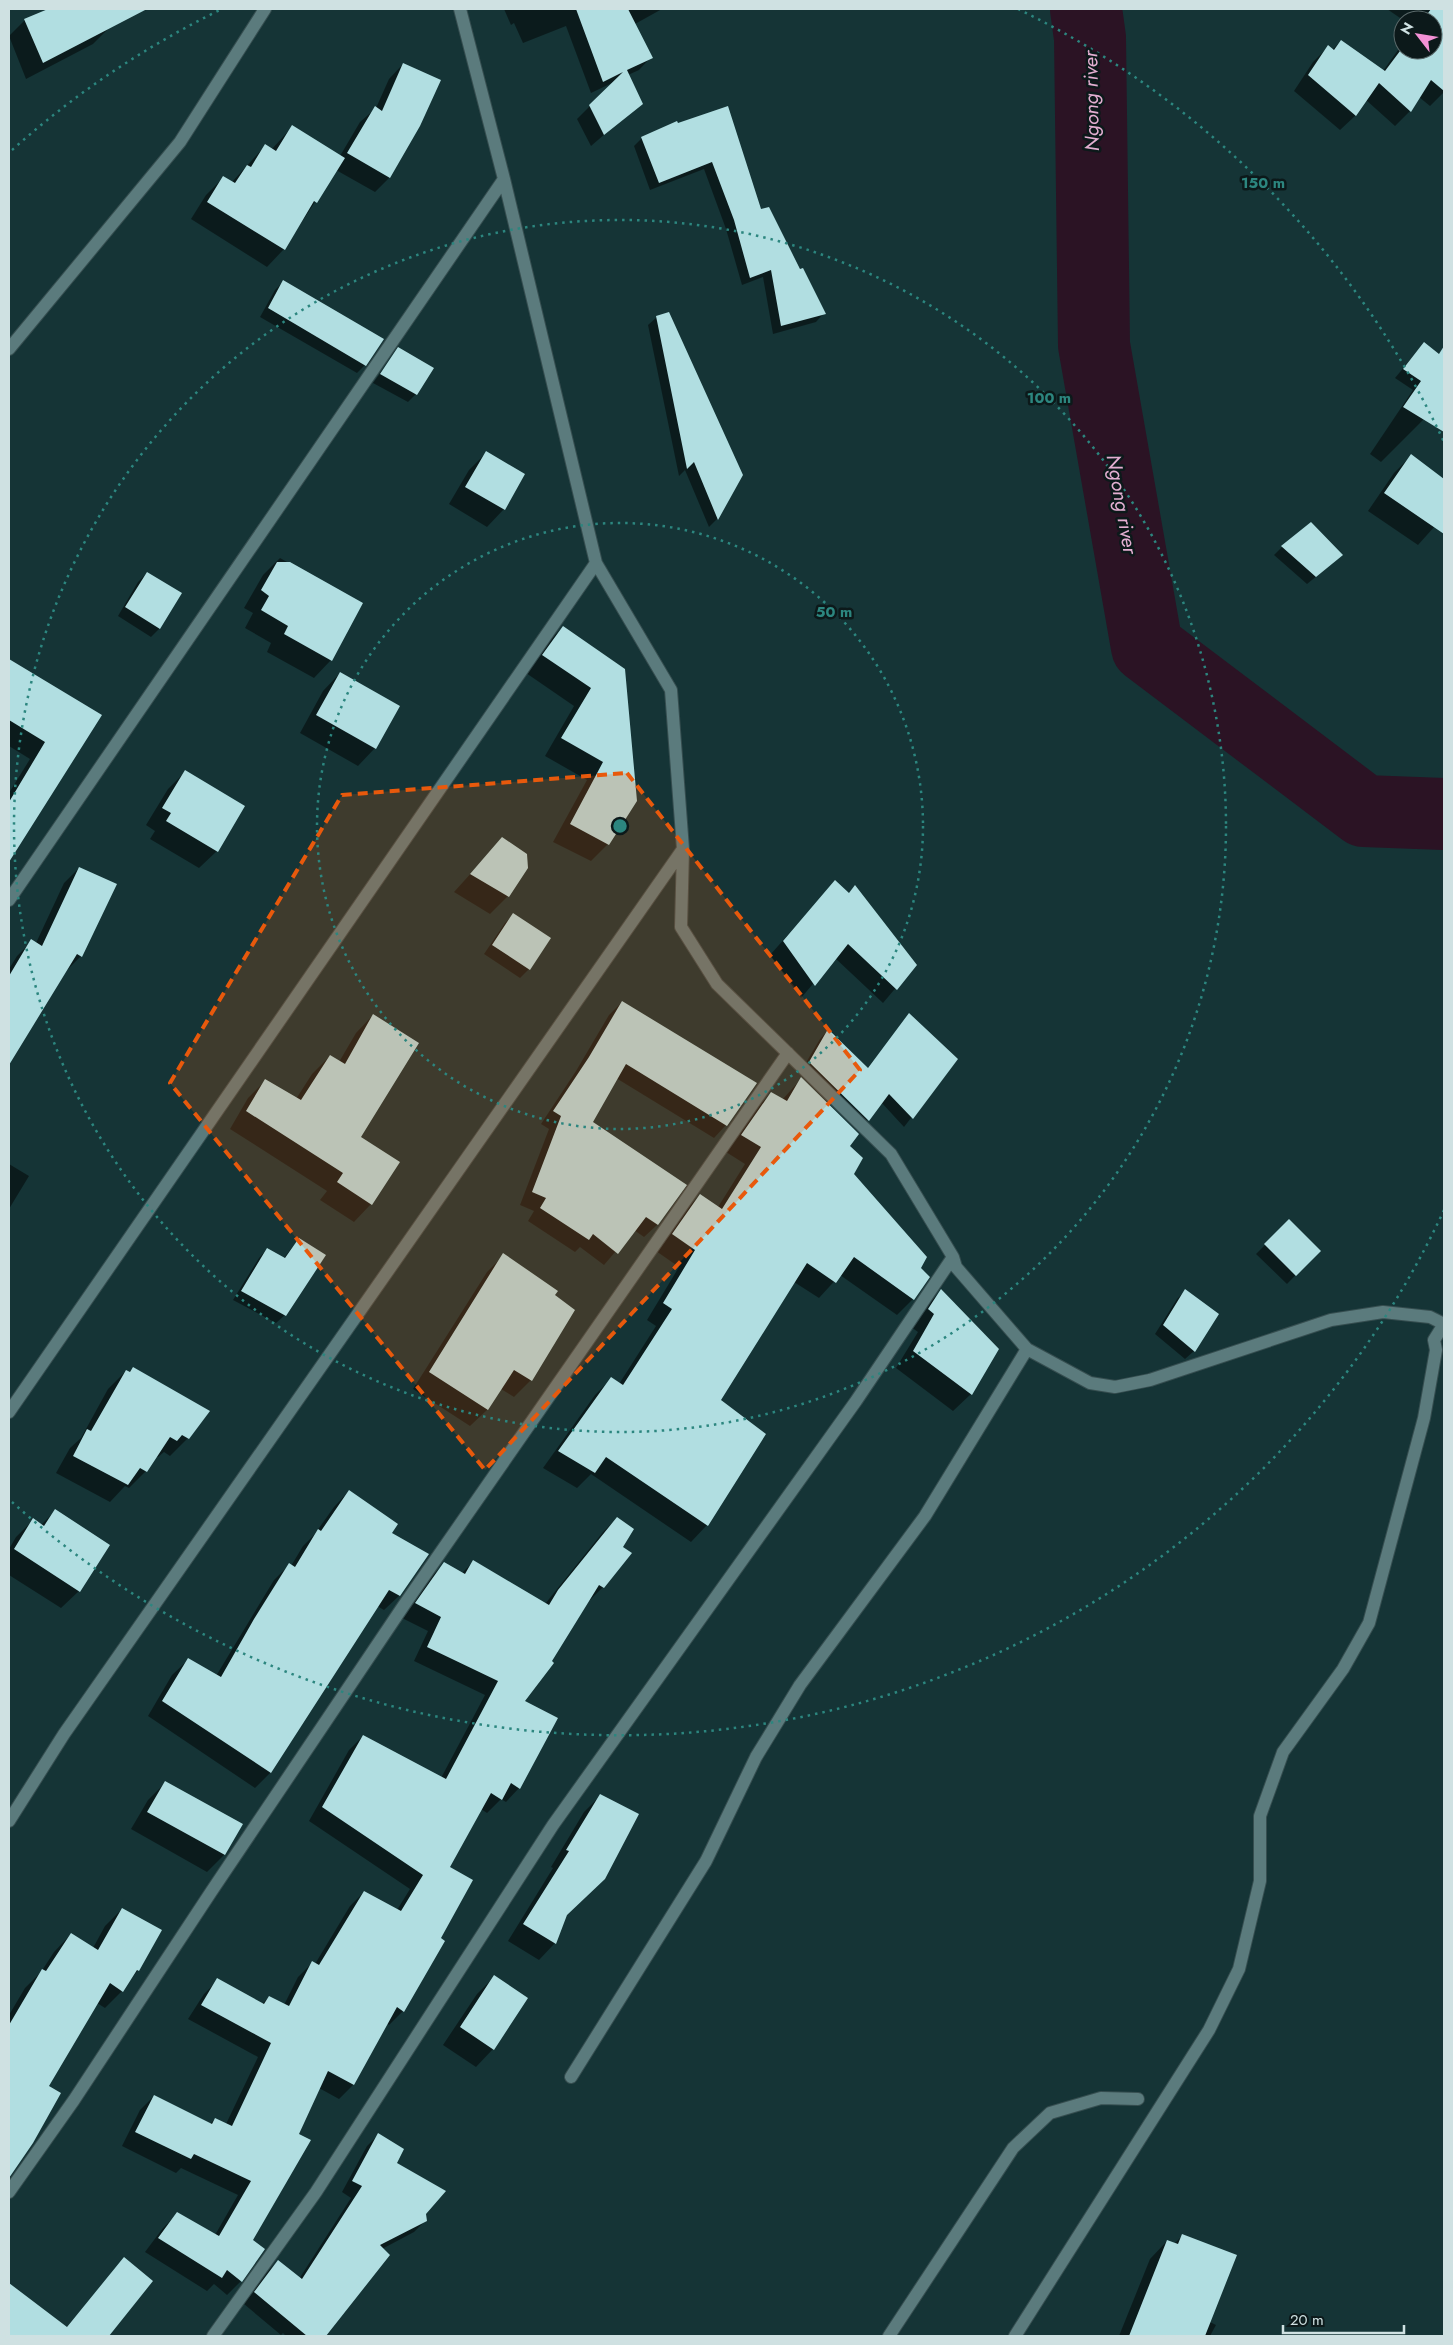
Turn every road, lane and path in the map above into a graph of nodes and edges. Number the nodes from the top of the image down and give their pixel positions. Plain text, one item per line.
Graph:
1 (265, 9) edge
2 (460, 9) edge
3 (504, 178) junction
4 (9, 349) edge
5 (596, 563) junction
6 (683, 849) junction
7 (9, 900) edge
8 (788, 1053) junction
9 (953, 1257) junction
10 (1444, 1324) edge
11 (1027, 1349) junction
12 (9, 1412) edge
13 (9, 1821) edge
14 (571, 2077) dead end
15 (1138, 2099) dead end
16 (9, 2192) edge
17 (213, 2336) edge
18 (889, 2336) edge
19 (1015, 2336) edge

1 - 4 street
2 - 3 street
3 - 5 street
3 - 7 street
5 - 6 street
5 - 12 street
6 - 8 street
6 - 13 street
8 - 9 street
8 - 16 street
9 - 11 street
9 - 17 street
10 - 11 street
10 - 19 street
11 - 14 street
15 - 18 street

